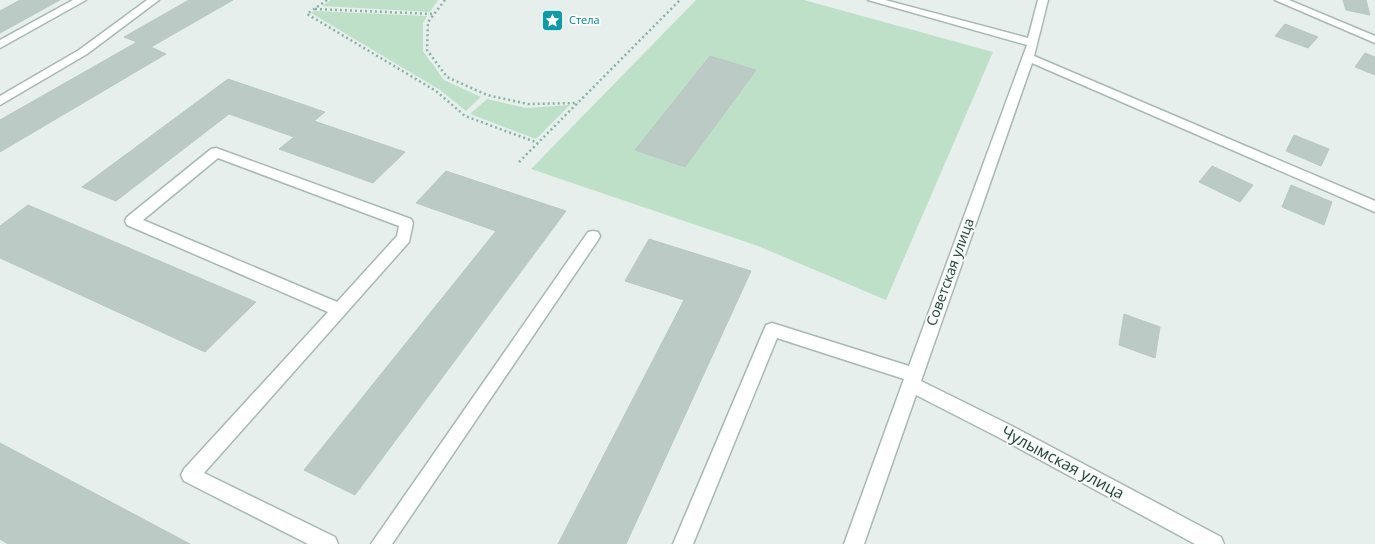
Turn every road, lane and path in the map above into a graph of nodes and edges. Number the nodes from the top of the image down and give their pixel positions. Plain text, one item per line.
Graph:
1 (80, 0) edge
2 (132, 0) edge
3 (327, 0) edge
4 (445, 0) edge
5 (874, 0) edge
6 (1043, 0) edge
7 (1280, 0) edge
8 (678, 1) edge
9 (149, 2) edge
10 (315, 8) junction
11 (434, 14) junction
12 (1375, 40) edge
13 (0, 45) edge
14 (1030, 50) junction
15 (0, 101) edge
16 (578, 103) junction
17 (538, 143) junction
18 (519, 162) dead end
19 (1375, 207) edge
20 (593, 236) dead end
21 (339, 310) junction
22 (912, 379) junction
23 (328, 544) edge
24 (381, 544) edge
25 (683, 544) edge
26 (854, 544) edge
27 (1214, 544) edge

1 - 13 street
2 - 9 street
3 - 10 path
4 - 11 path
5 - 14 street
6 - 14 street, Советская улица
7 - 12 street
8 - 16 path
9 - 15 street
10 - 11 path
10 - 17 path
11 - 16 path
14 - 19 street
14 - 22 street, Советская улица
16 - 17 path
17 - 18 path
20 - 24 street
21 - 21 street
21 - 23 street
22 - 25 street, Чулымская улица
22 - 26 street, Советская улица
22 - 27 street, Чулымская улица

